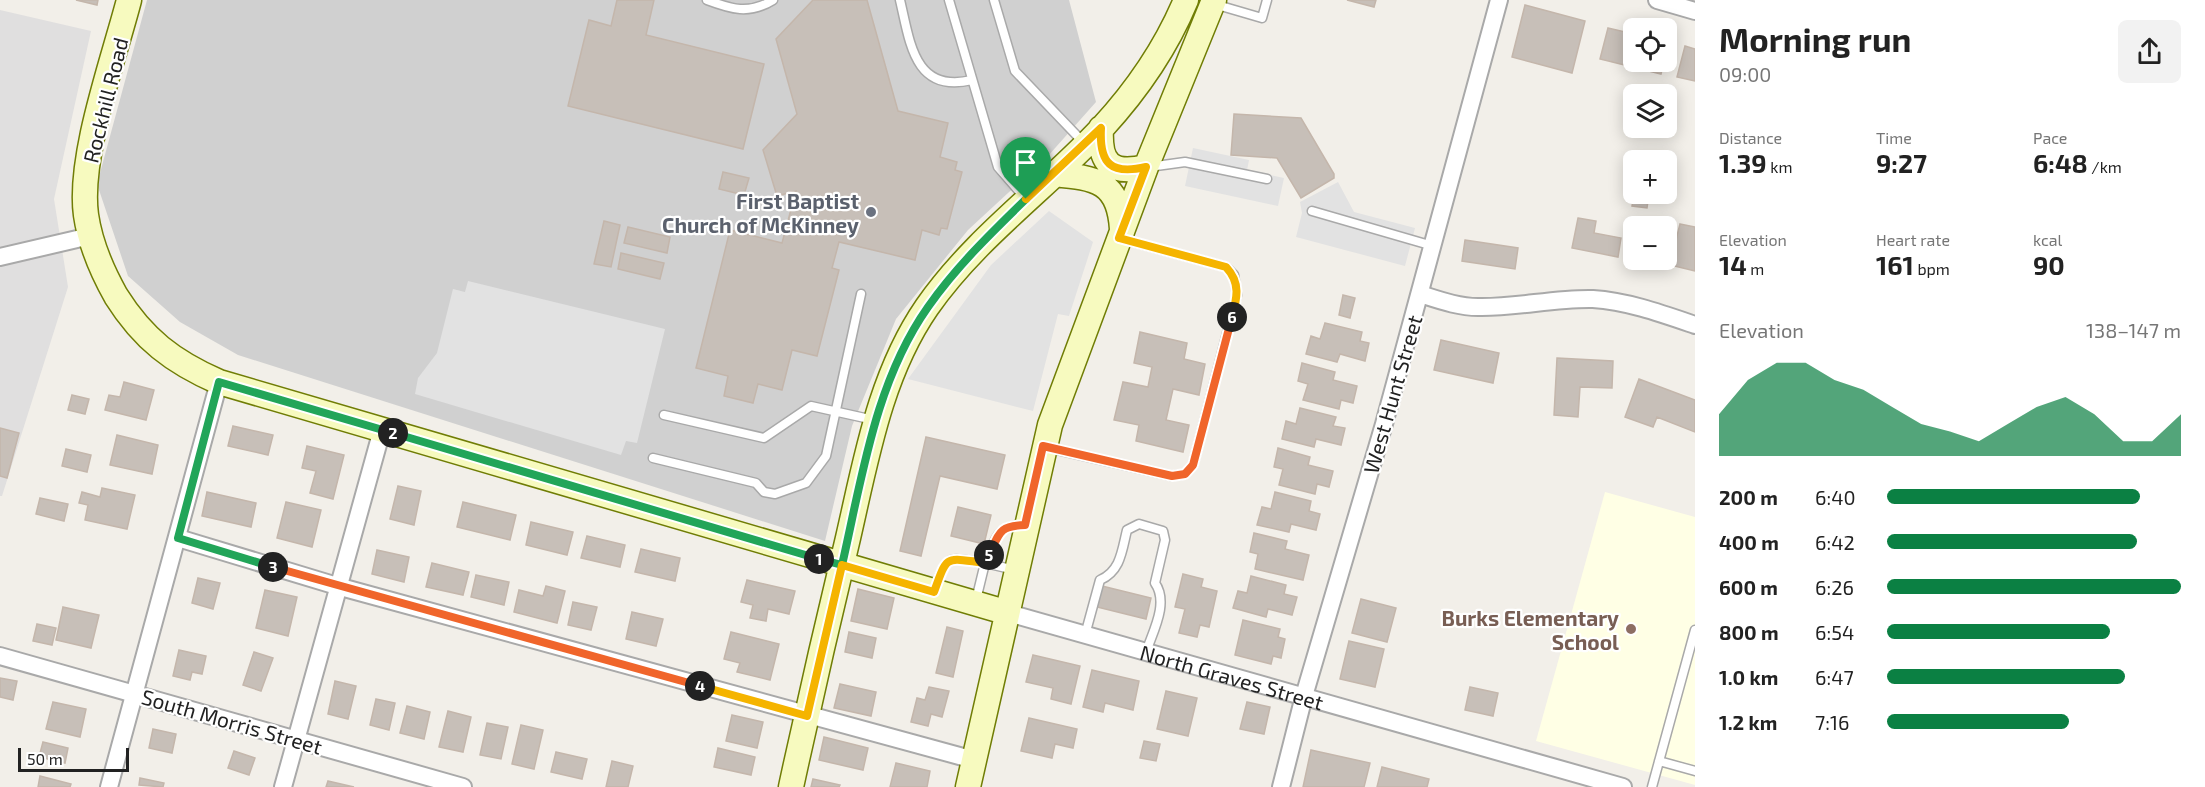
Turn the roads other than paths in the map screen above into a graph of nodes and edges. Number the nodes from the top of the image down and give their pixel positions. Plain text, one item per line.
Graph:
1 (129, 0) edge
2 (706, 0) edge
3 (772, 0) edge
4 (900, 0) edge
5 (949, 0) edge
6 (994, 0) edge
7 (1267, 0) edge
8 (1500, 0) edge
9 (1657, 0) edge
10 (1183, 2) edge
11 (1213, 2) edge
12 (1695, 11) edge
13 (972, 80) junction
14 (1094, 136) junction
15 (1146, 167) junction
16 (1054, 174) junction
17 (1267, 179) dead end
18 (1026, 199) junction
19 (1312, 211) dead end
20 (1120, 235) junction
21 (90, 236) junction
22 (1433, 246) junction
23 (0, 257) edge
24 (861, 294) dead end
25 (1420, 294) junction
26 (1695, 325) edge
27 (219, 382) junction
28 (835, 411) junction
29 (664, 415) dead end
30 (876, 420) junction
31 (382, 430) junction
32 (1043, 446) junction
33 (653, 458) dead end
34 (1025, 525) junction
35 (178, 538) junction
36 (985, 563) junction
37 (842, 565) junction
38 (1015, 570) junction
39 (337, 586) junction
40 (934, 592) junction
41 (976, 604) junction
42 (1005, 612) junction
43 (1695, 630) edge
44 (1085, 635) junction
45 (1146, 652) junction
46 (0, 656) edge
47 (136, 694) junction
48 (1304, 696) junction
49 (807, 716) junction
50 (296, 740) junction
51 (974, 760) junction
52 (1659, 761) junction
53 (1695, 771) edge
54 (1601, 784) edge
55 (109, 787) edge
56 (283, 787) edge
57 (463, 787) edge
58 (790, 787) edge
59 (968, 787) edge
60 (1281, 787) edge
61 (1623, 787) edge
62 (1652, 787) edge

1 - 21 main road, Rockhill Road
2 - 3 lane
4 - 13 lane
5 - 13 lane
6 - 14 lane
7 - 11 lane
8 - 22 street, West Hunt Street
9 - 12 street
10 - 14 main road
11 - 15 main road
13 - 18 lane
14 - 15 main road
14 - 16 main road
15 - 17 lane
15 - 20 main road
16 - 18 main road
16 - 20 main road
18 - 30 main road
19 - 22 lane
20 - 32 main road
20 - 32 lane
21 - 23 street
21 - 27 main road, Rockhill Road
22 - 25 street, West Hunt Street
24 - 28 lane
25 - 26 street
25 - 48 street, West Hunt Street
27 - 31 main road, Rockhill Road
27 - 35 street
28 - 29 lane
28 - 30 lane
28 - 33 lane
30 - 37 main road
31 - 37 main road, North Graves Street
31 - 39 street
32 - 34 main road
34 - 36 lane
34 - 38 main road
35 - 39 street
35 - 47 street
36 - 38 lane
36 - 40 lane
36 - 41 lane
37 - 40 main road, North Graves Street
37 - 49 main road
38 - 42 main road
39 - 49 street
39 - 50 street
40 - 41 main road, North Graves Street
41 - 42 main road, North Graves Street
42 - 44 street, North Graves Street
42 - 51 main road
43 - 52 lane
44 - 45 street, North Graves Street
44 - 45 lane
45 - 48 street, North Graves Street
46 - 47 street, South Morris Street
47 - 50 street, South Morris Street
47 - 55 street
48 - 54 street, North Graves Street
48 - 60 street, West Hunt Street
49 - 51 street
49 - 58 main road
50 - 56 street
50 - 57 street, South Morris Street
51 - 59 main road
52 - 53 lane
52 - 62 lane
54 - 61 street, North Graves Street

